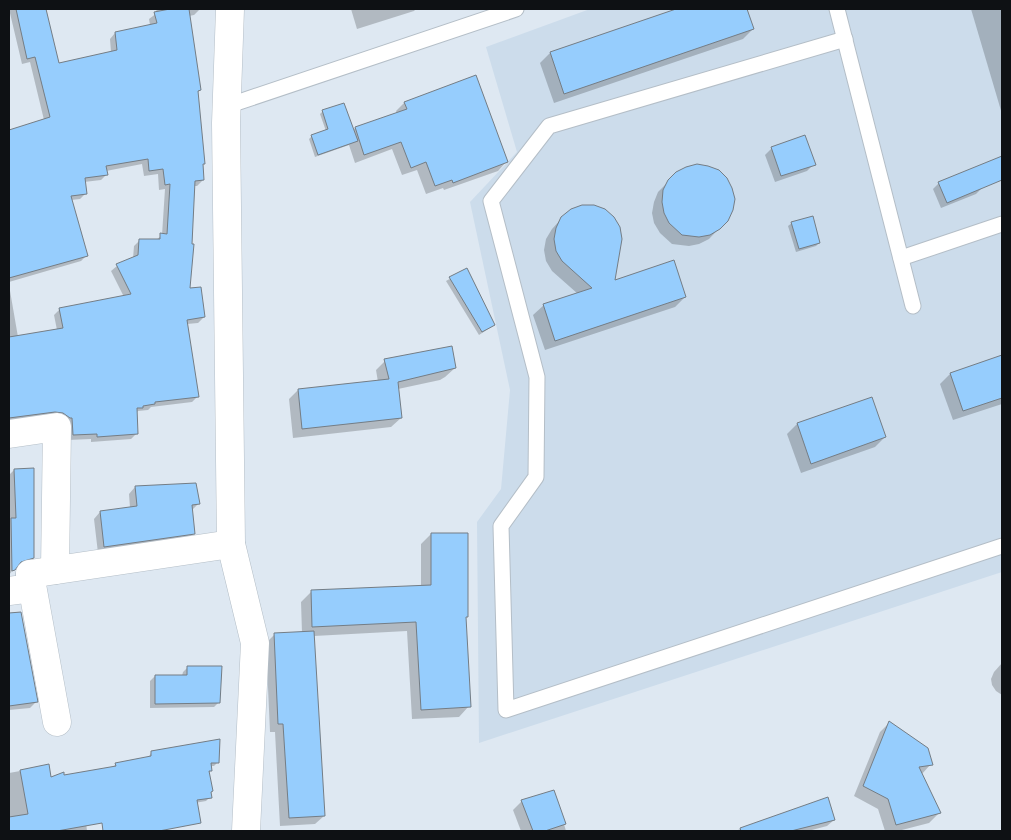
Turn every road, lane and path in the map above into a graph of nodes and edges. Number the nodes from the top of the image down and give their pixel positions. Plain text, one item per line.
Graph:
1 (230, 9) edge
2 (516, 9) edge
3 (837, 9) edge
4 (845, 39) junction
5 (227, 106) junction
6 (1002, 224) edge
7 (901, 258) junction
8 (913, 306) dead end
9 (9, 434) edge
10 (231, 544) junction
11 (1002, 546) edge
12 (42, 572) junction
13 (9, 591) edge
14 (57, 722) dead end
15 (246, 831) edge

1 - 5 main road
2 - 5 lane
3 - 4 lane
4 - 7 lane
4 - 11 lane
5 - 10 main road
6 - 7 lane
7 - 8 lane
9 - 12 main road
10 - 12 main road
10 - 15 main road
12 - 13 main road
12 - 14 main road

